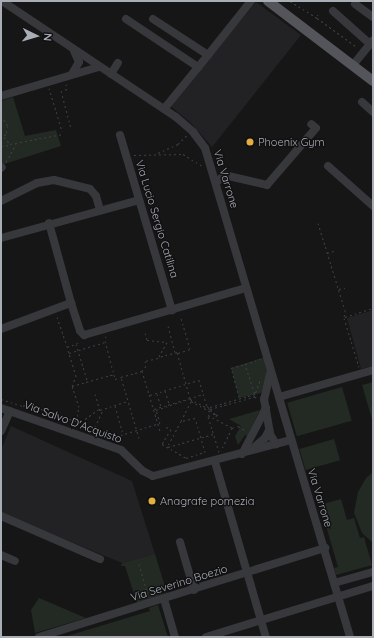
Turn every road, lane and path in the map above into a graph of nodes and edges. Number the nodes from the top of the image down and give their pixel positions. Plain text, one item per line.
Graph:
1 (2, 1) edge
2 (251, 1) edge
3 (268, 1) edge
4 (290, 1) edge
5 (355, 4) dead end
6 (334, 11) dead end
7 (318, 14) dead end
8 (373, 17) edge
9 (317, 18) junction
10 (126, 19) dead end
11 (170, 30) junction
12 (148, 34) junction
13 (184, 39) junction
14 (161, 42) junction
15 (371, 42) edge
16 (72, 49) junction
17 (175, 52) junction
18 (208, 55) junction
19 (360, 55) junction
20 (118, 63) dead end
21 (353, 65) junction
22 (99, 67) junction
23 (198, 67) junction
24 (111, 74) junction
25 (72, 78) junction
26 (373, 81) edge
27 (47, 82) junction
28 (1, 96) edge
29 (362, 102) dead end
30 (164, 109) junction
31 (373, 112) edge
32 (1, 115) edge
33 (311, 124) dead end
34 (71, 128) dead end
35 (62, 130) dead end
36 (189, 132) dead end
37 (1, 133) edge
38 (63, 134) dead end
39 (120, 135) dead end
40 (4, 137) junction
41 (1, 138) edge
42 (16, 143) junction
43 (10, 144) junction
44 (1, 146) edge
45 (126, 154) junction
46 (155, 154) junction
47 (328, 166) dead end
48 (205, 167) dead end
49 (2, 168) edge
50 (216, 182) junction
51 (139, 200) junction
52 (1, 201) edge
53 (373, 206) edge
54 (100, 210) junction
55 (318, 223) dead end
56 (49, 224) junction
57 (1, 238) edge
58 (334, 251) dead end
59 (327, 253) junction
60 (246, 288) junction
61 (345, 288) dead end
62 (339, 290) junction
63 (71, 303) junction
64 (373, 308) edge
65 (55, 309) junction
66 (176, 312) junction
67 (344, 318) junction
68 (168, 326) dead end
69 (1, 329) edge
70 (145, 333) dead end
71 (82, 338) junction
72 (105, 341) junction
73 (101, 342) junction
74 (76, 344) junction
75 (67, 347) junction
76 (78, 350) junction
77 (69, 353) junction
78 (175, 353) junction
79 (177, 354) junction
80 (158, 358) junction
81 (255, 360) dead end
82 (245, 364) junction
83 (269, 365) junction
84 (359, 370) dead end
85 (373, 370) edge
86 (142, 371) junction
87 (114, 374) junction
88 (121, 377) junction
89 (87, 382) junction
90 (186, 384) junction
91 (72, 386) junction
92 (165, 390) junction
93 (256, 391) dead end
94 (157, 393) junction
95 (95, 394) dead end
96 (203, 394) junction
97 (149, 395) junction
98 (255, 395) junction
99 (264, 396) junction
100 (279, 396) junction
101 (190, 398) junction
102 (239, 398) junction
103 (1, 399) edge
104 (128, 401) junction
105 (191, 401) junction
106 (258, 404) dead end
107 (170, 405) junction
108 (114, 406) junction
109 (210, 407) junction
110 (1, 408) edge
111 (99, 408) junction
112 (162, 408) junction
113 (266, 408) junction
114 (103, 409) junction
115 (154, 409) junction
116 (212, 409) junction
117 (10, 411) junction
118 (216, 414) junction
119 (221, 414) dead end
120 (217, 420) junction
121 (76, 421) junction
122 (181, 421) junction
123 (80, 422) junction
124 (158, 423) junction
125 (95, 427) junction
126 (166, 427) dead end
127 (232, 428) junction
128 (137, 430) junction
129 (269, 430) junction
130 (1, 431) edge
131 (160, 431) dead end
132 (249, 432) dead end
133 (123, 434) junction
134 (213, 434) junction
135 (200, 437) junction
136 (139, 438) dead end
137 (291, 440) junction
138 (276, 444) junction
139 (167, 447) junction
140 (244, 453) junction
141 (215, 462) junction
142 (1, 516) edge
143 (180, 542) dead end
144 (325, 548) junction
145 (1, 555) edge
146 (100, 559) dead end
147 (15, 561) dead end
148 (139, 564) dead end
149 (247, 572) junction
150 (373, 572) edge
151 (334, 583) junction
152 (373, 586) edge
153 (194, 590) junction
154 (338, 597) junction
155 (150, 599) dead end
156 (164, 599) junction
157 (261, 621) junction
158 (39, 637) edge
159 (175, 637) edge
160 (206, 637) edge
161 (266, 637) edge
162 (350, 637) edge

1 - 16 street, Via Varrone
2 - 18 street
3 - 21 main road
4 - 9 path
5 - 8 street
6 - 15 street
7 - 9 path
9 - 19 path
10 - 12 street
11 - 12 street
11 - 13 street
11 - 14 street
12 - 14 street
13 - 17 street
13 - 18 street
14 - 17 street
15 - 19 street
16 - 22 street, Via Varrone
16 - 25 street
17 - 23 street
18 - 23 street
19 - 21 street
20 - 24 street
21 - 26 main road
22 - 24 street, Via Varrone
22 - 25 street
23 - 30 street
24 - 30 street, Via Varrone
25 - 27 street
25 - 34 path
27 - 28 street
27 - 35 path
29 - 31 street
30 - 50 street, Via Varrone
32 - 40 path
33 - 50 street
36 - 46 path
37 - 40 path
38 - 42 path
39 - 45 street, Via Lucio Sergio Catilina
40 - 41 path
40 - 43 path
42 - 43 path
42 - 49 path
43 - 44 path
45 - 46 path
45 - 51 street, Via Lucio Sergio Catilina
46 - 48 path
47 - 53 street
50 - 60 street, Via Varrone
51 - 54 street
51 - 66 street, Via Lucio Sergio Catilina
52 - 54 street
54 - 56 street
55 - 59 path
56 - 57 street
56 - 63 street
58 - 59 path
59 - 62 path
60 - 66 street
60 - 83 street, Via Varrone
61 - 62 path
62 - 67 path
63 - 65 street
63 - 71 street
64 - 67 path
65 - 69 street
65 - 75 path
66 - 71 street
66 - 79 path
67 - 84 path
68 - 78 path
70 - 80 path
71 - 74 path
72 - 73 path
72 - 73 path
72 - 87 path
73 - 76 path
74 - 75 path
74 - 76 path
75 - 77 path
76 - 77 path
76 - 89 path
77 - 91 path
78 - 79 path
78 - 80 path
79 - 90 path
80 - 86 path
81 - 82 path
82 - 98 path
82 - 102 path
83 - 99 street, Via Varrone
83 - 100 street, Via Varrone
85 - 100 street
86 - 88 path
86 - 97 path
87 - 88 path
87 - 89 path
88 - 104 path
89 - 91 path
90 - 92 path
90 - 96 path
90 - 101 path
91 - 121 path
92 - 94 path
92 - 107 path
93 - 98 path
94 - 97 path
94 - 112 path
95 - 111 path
96 - 101 path
96 - 109 path
97 - 115 path
98 - 102 path
98 - 106 path
98 - 116 path
99 - 100 street
99 - 113 street
100 - 137 street, Via Varrone
101 - 105 path
101 - 107 path
101 - 116 path
102 - 109 path
103 - 121 path
104 - 108 path
104 - 128 path
105 - 118 path
105 - 122 path
107 - 112 path
108 - 114 path
108 - 133 path
109 - 116 path
110 - 117 street, Via Salvo D'Acquisto
111 - 114 path
111 - 123 path
112 - 115 path
112 - 124 path
113 - 129 street
113 - 140 street
114 - 125 path
115 - 124 path
116 - 118 path
117 - 130 street
117 - 141 street, Via Salvo D'Acquisto
118 - 119 path
118 - 120 path
120 - 127 path
120 - 134 path
121 - 123 path
122 - 135 path
122 - 139 path
123 - 125 path
124 - 128 path
124 - 131 path
125 - 133 path
126 - 139 path
127 - 132 path
127 - 134 path
128 - 133 path
128 - 136 path
129 - 138 street
129 - 140 street, Via Salvo D'Acquisto
134 - 135 path
135 - 139 path
135 - 139 path
137 - 138 street, Via Salvo D'Acquisto
137 - 144 street, Via Varrone
138 - 140 street, Via Salvo D'Acquisto
140 - 141 street, Via Salvo D'Acquisto
141 - 149 street
142 - 146 street
143 - 153 street
144 - 149 street, Via Severino Boezio
144 - 151 street, Via Varrone
145 - 147 street
148 - 155 path
149 - 153 street, Via Severino Boezio
149 - 157 street
150 - 151 street
151 - 154 street, Via Varrone
152 - 154 street
153 - 156 street, Via Severino Boezio
154 - 157 street
154 - 162 street, Via Varrone
156 - 158 street, Via Severino Boezio
156 - 159 street
157 - 160 street
157 - 161 street

